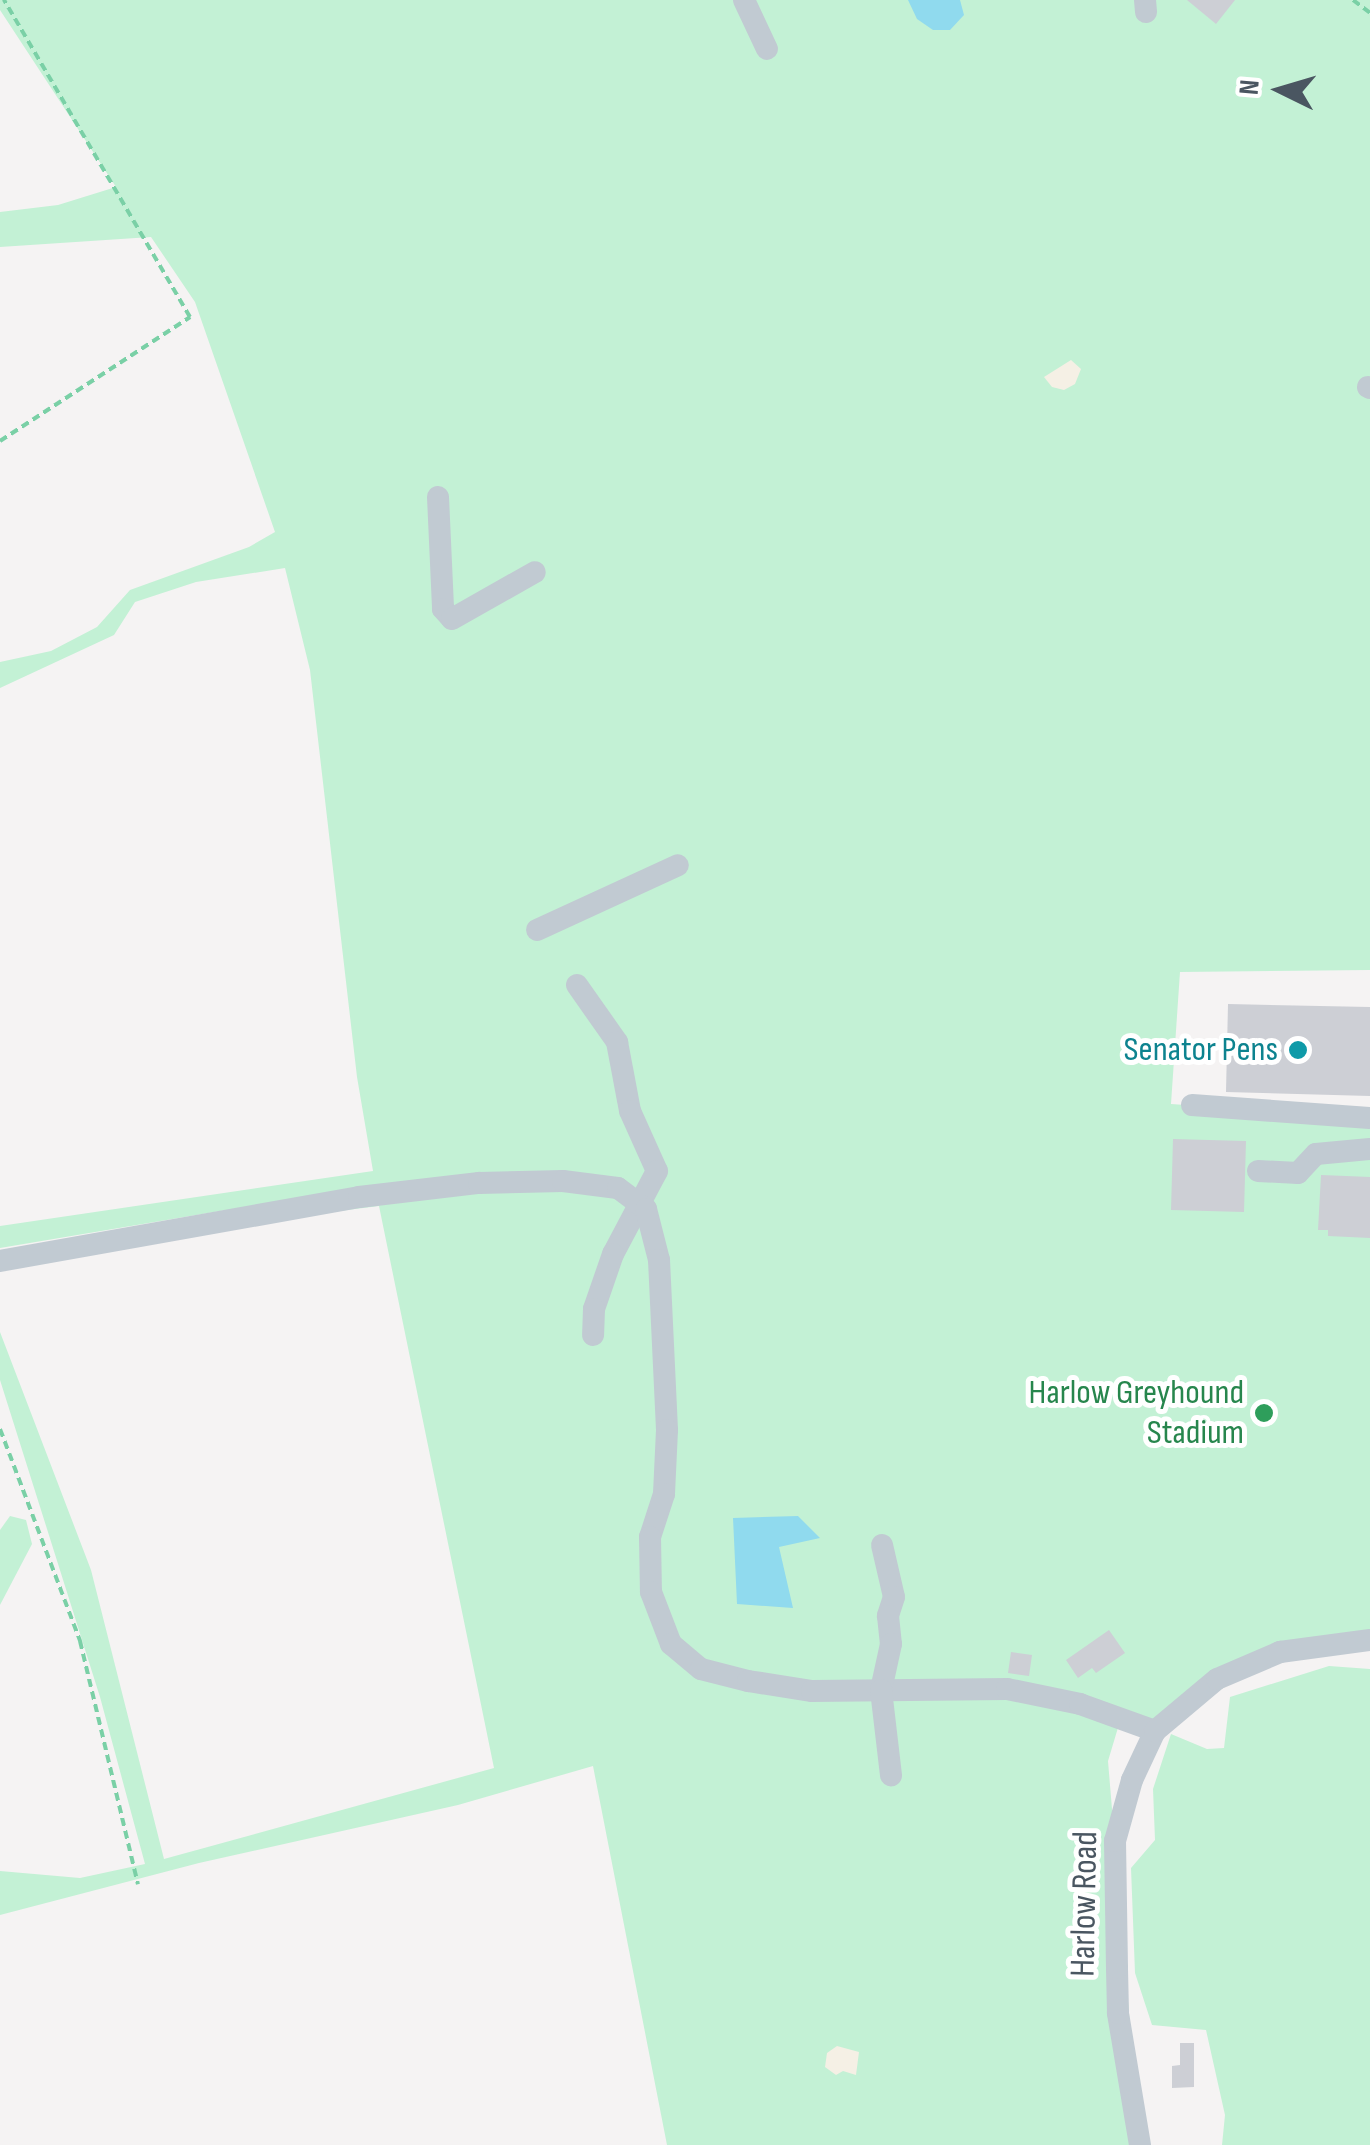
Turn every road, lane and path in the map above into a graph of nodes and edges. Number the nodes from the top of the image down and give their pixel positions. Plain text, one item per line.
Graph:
1 (4, 0) edge
2 (744, 0) edge
3 (1352, 0) edge
4 (1370, 13) edge
5 (767, 49) dead end
6 (0, 440) edge
7 (438, 497) dead end
8 (535, 572) dead end
9 (678, 866) dead end
10 (537, 930) dead end
11 (577, 985) dead end
12 (1192, 1106) dead end
13 (1370, 1118) edge
14 (1370, 1150) edge
15 (1258, 1171) dead end
16 (640, 1204) junction
17 (0, 1261) edge
18 (594, 1336) dead end
19 (0, 1428) edge
20 (882, 1546) dead end
21 (1370, 1640) edge
22 (881, 1690) junction
23 (1156, 1731) junction
24 (891, 1776) dead end
25 (138, 1884) dead end
26 (1140, 2145) edge

1 - 6 path
2 - 5 street
3 - 4 path
7 - 8 street
9 - 10 street
11 - 16 street
12 - 13 street
14 - 15 street
16 - 17 street
16 - 18 street
16 - 22 street
19 - 25 path
20 - 22 street
21 - 23 street, Harlow Road
22 - 23 street
22 - 24 street
23 - 26 street, Harlow Road

